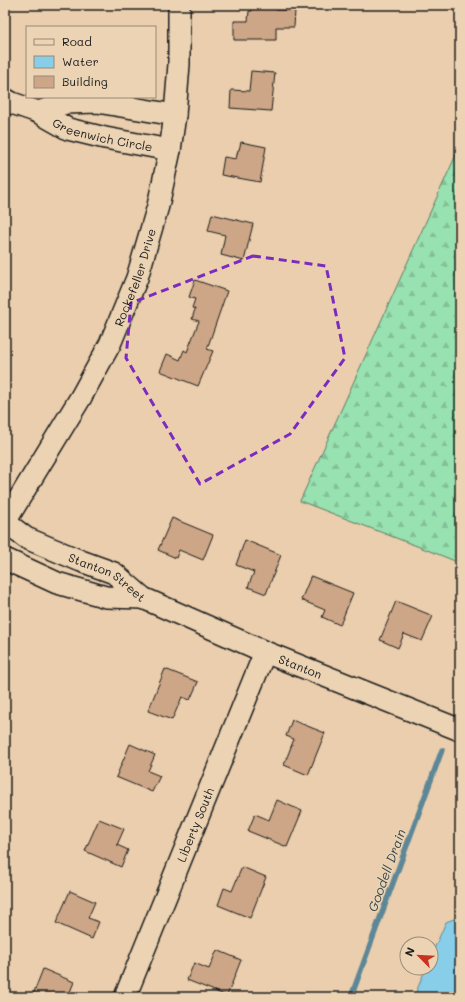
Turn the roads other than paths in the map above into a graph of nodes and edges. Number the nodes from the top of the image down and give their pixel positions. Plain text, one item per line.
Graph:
1 (178, 5) edge
2 (5, 99) edge
3 (38, 112) junction
4 (175, 115) junction
5 (170, 150) junction
6 (5, 522) edge
7 (5, 559) edge
8 (143, 598) junction
9 (265, 652) junction
10 (460, 730) edge
11 (125, 997) edge

1 - 4 street, Rockefeller Drive
2 - 3 street, Greenwich Circle
3 - 4 street, Greenwich Circle
3 - 5 street, Greenwich Circle
4 - 5 street, Rockefeller Drive
5 - 6 street, Rockefeller Drive
6 - 8 street, Stanton Street
7 - 8 street, Stanton Street
8 - 9 street, Stanton
9 - 10 street, Stanton
9 - 11 street, Liberty South

